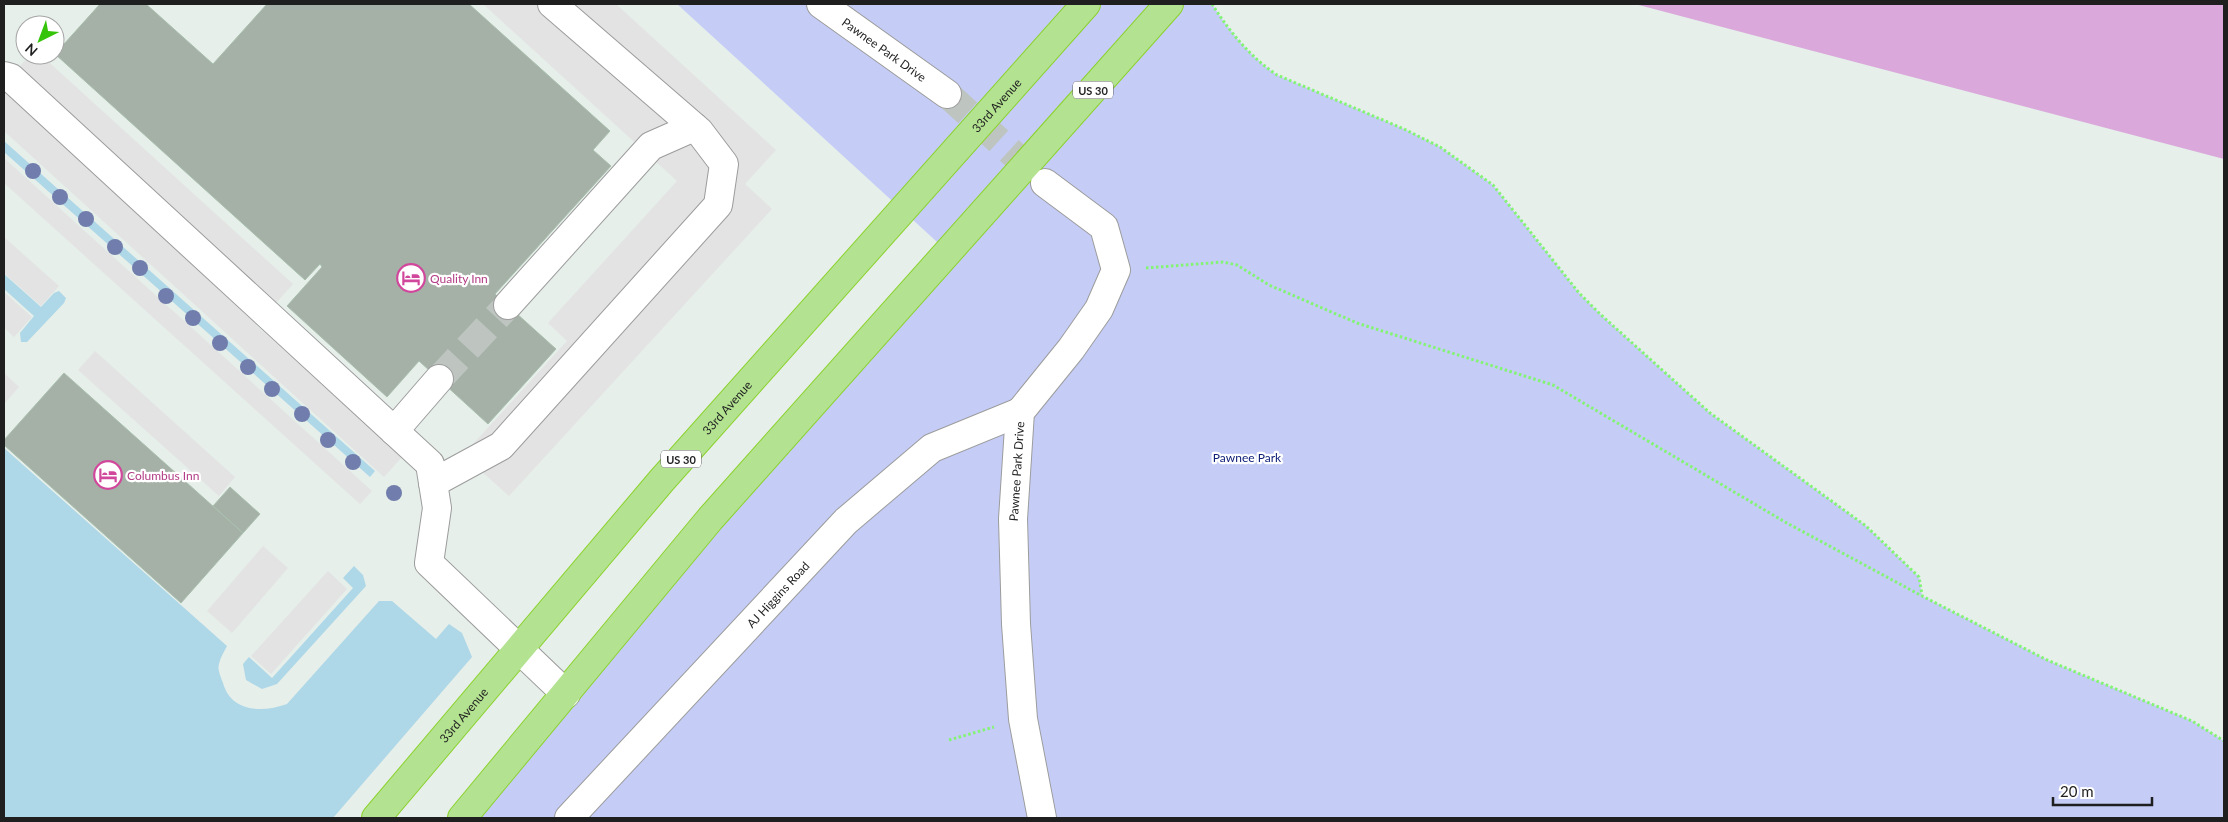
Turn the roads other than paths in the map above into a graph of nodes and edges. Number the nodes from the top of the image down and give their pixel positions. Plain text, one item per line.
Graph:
1 (552, 4) edge
2 (821, 4) edge
3 (1086, 4) edge
4 (1169, 4) edge
5 (4, 76) edge
6 (947, 94) tunnel mouth
7 (694, 127) junction
8 (1045, 183) tunnel mouth
9 (508, 305) tunnel mouth
10 (439, 379) tunnel mouth
11 (1020, 412) junction
12 (394, 431) junction
13 (433, 483) junction
14 (519, 649) junction
15 (566, 694) junction
16 (376, 818) edge
17 (462, 818) edge
18 (569, 818) edge
19 (1042, 818) edge

1 - 7 street
2 - 6 street, Pawnee Park Drive
3 - 14 highway, 33rd Avenue / US 30
4 - 15 highway, US 30
5 - 12 street
7 - 9 street
7 - 13 street
8 - 11 street, Pawnee Park Drive
10 - 12 street
11 - 18 street, AJ Higgins Road
11 - 19 street, Pawnee Park Drive
12 - 13 street
13 - 14 street
14 - 15 street
14 - 16 highway, 33rd Avenue / US 30
15 - 17 highway, US 30

